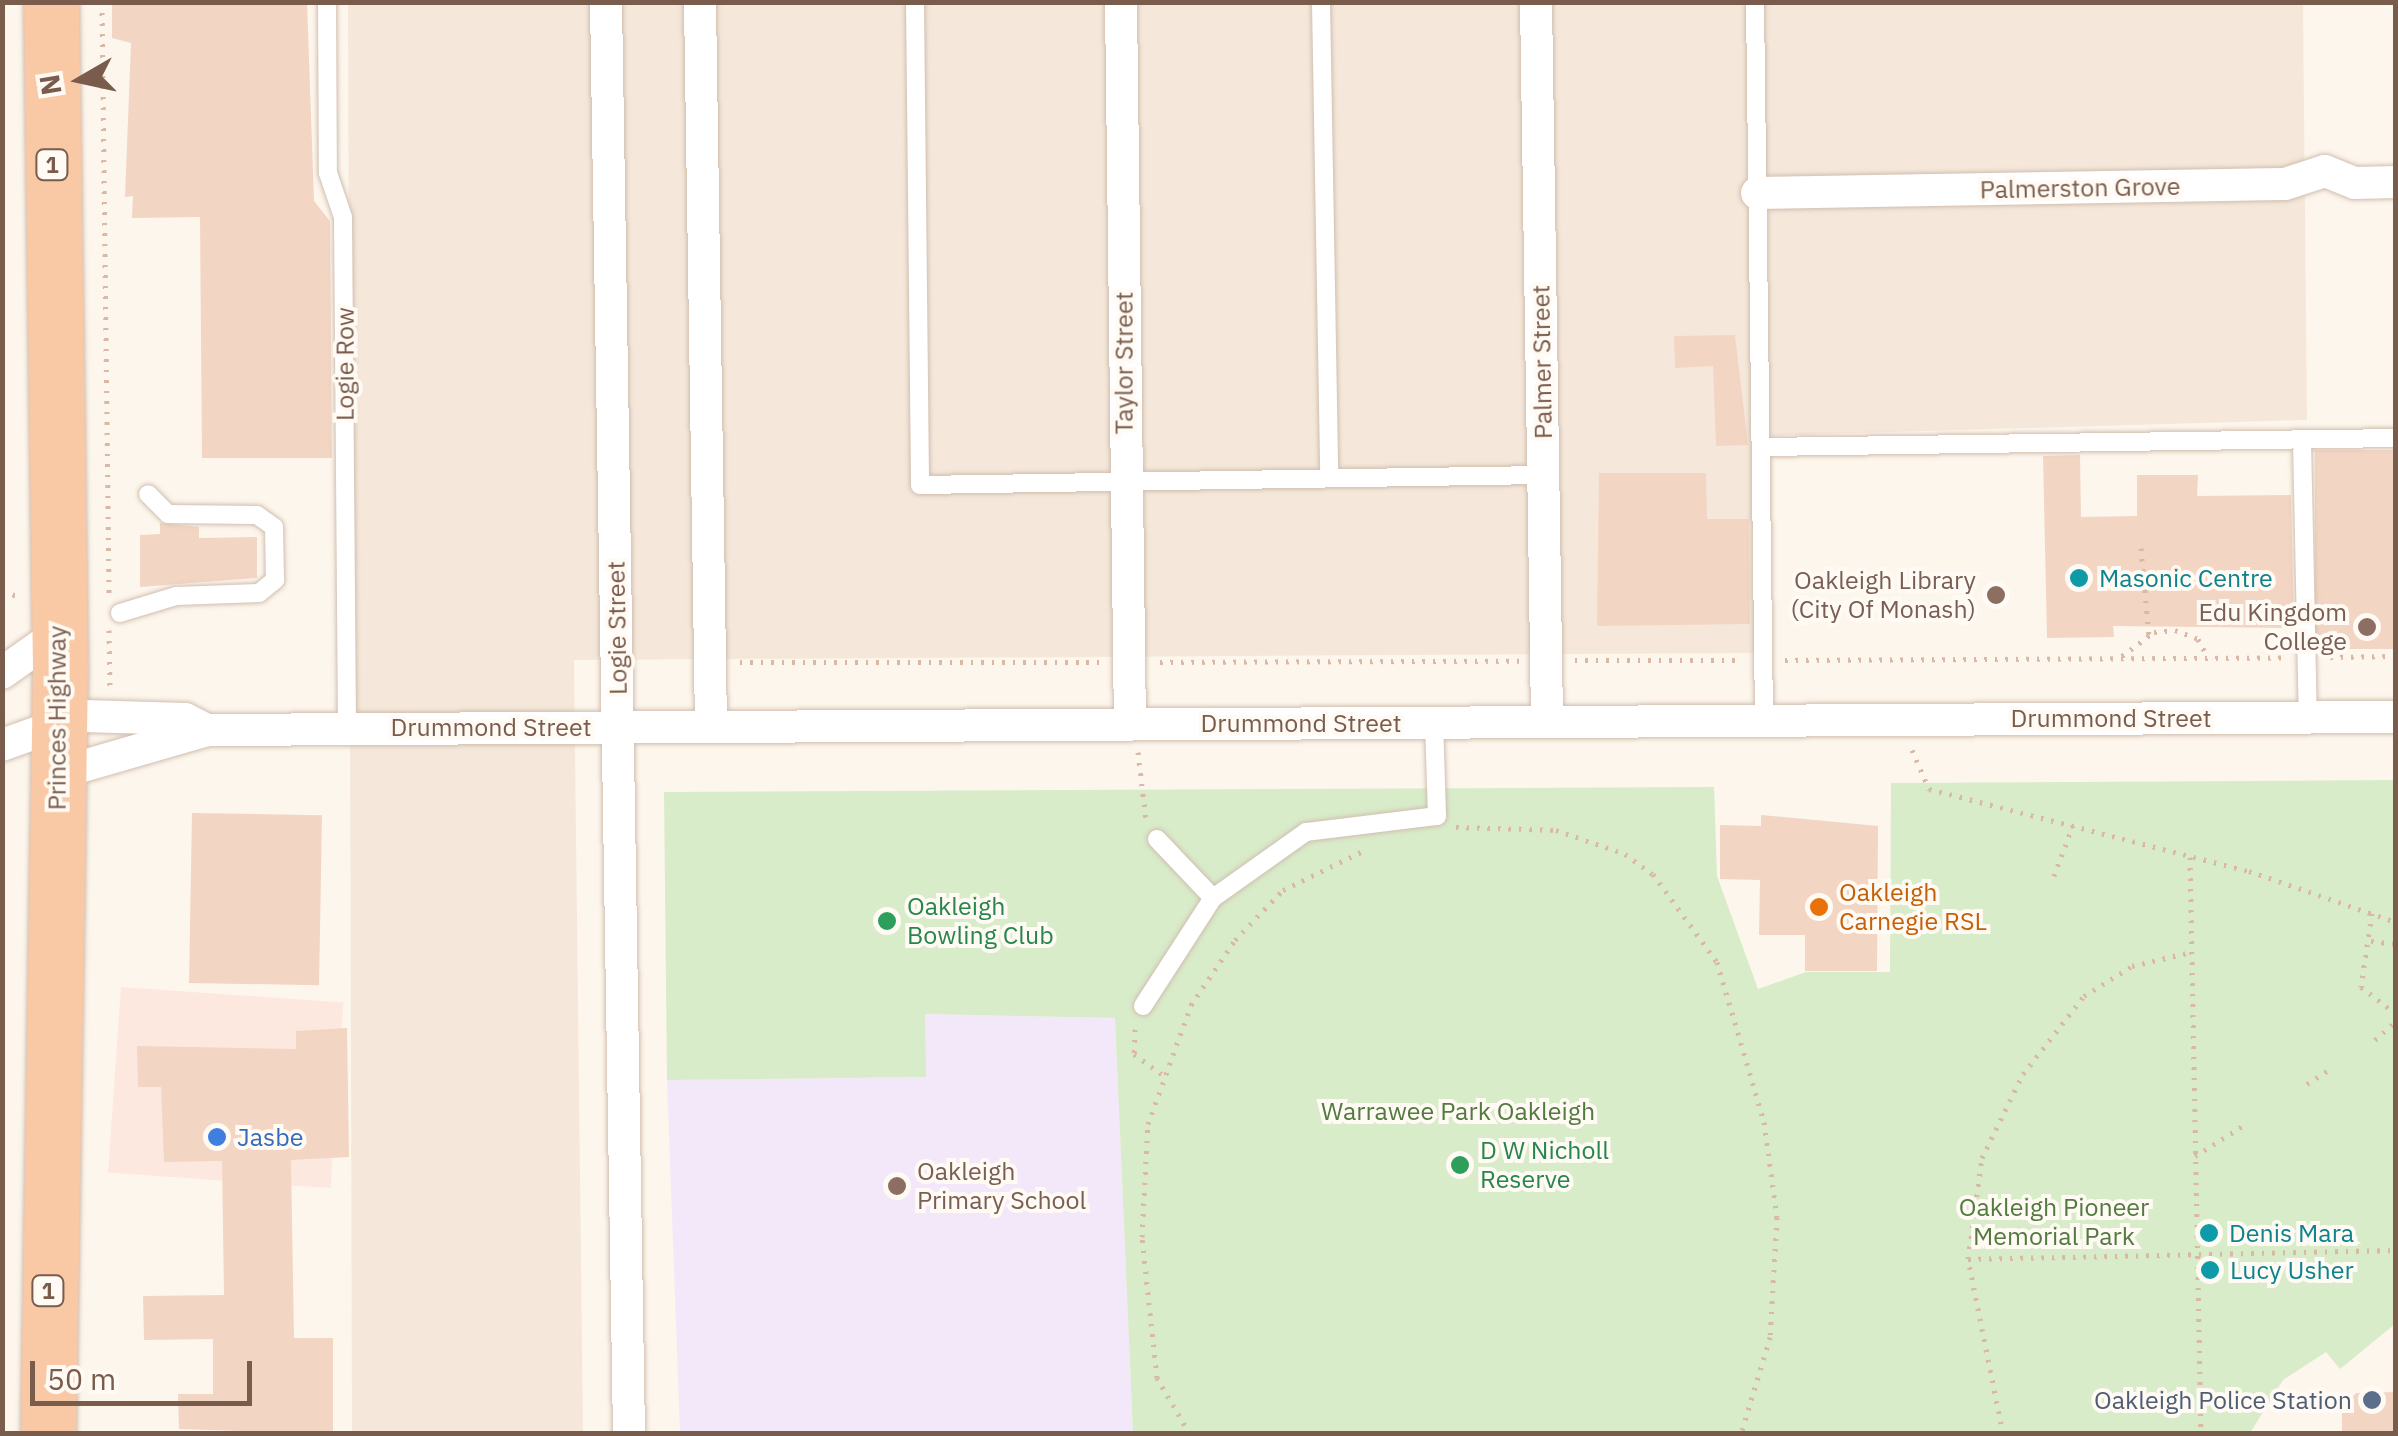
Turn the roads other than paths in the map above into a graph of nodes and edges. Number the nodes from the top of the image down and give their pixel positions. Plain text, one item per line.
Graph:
1 (51, 2) edge
2 (327, 2) edge
3 (606, 2) edge
4 (700, 2) edge
5 (915, 2) edge
6 (1121, 2) edge
7 (1321, 2) edge
8 (1536, 2) edge
9 (1755, 2) edge
10 (2396, 182) edge
11 (1758, 193) junction
12 (2396, 438) edge
13 (2302, 440) junction
14 (1762, 447) junction
15 (1543, 475) junction
16 (1328, 478) junction
17 (1125, 480) junction
18 (148, 494) dead end
19 (120, 612) dead end
20 (57, 634) junction
21 (2, 674) edge
22 (2308, 716) junction
23 (2396, 716) edge
24 (85, 717) junction
25 (1764, 720) junction
26 (1547, 721) junction
27 (1434, 723) junction
28 (1134, 724) junction
29 (711, 725) junction
30 (619, 726) junction
31 (347, 728) junction
32 (207, 730) junction
33 (2, 745) edge
34 (58, 773) junction
35 (1156, 839) road end
36 (1213, 898) junction
37 (1143, 1006) road end
38 (48, 1434) edge
39 (629, 1434) edge

1 - 20 highway, Princes Highway / 1
2 - 31 lane, Logie Row
3 - 30 street, Logie Street
4 - 29 street
5 - 17 lane
6 - 17 street, Taylor Street
7 - 16 lane
8 - 15 street, Palmer Street
9 - 11 lane
10 - 11 street, Palmerston Grove
11 - 14 lane
12 - 13 lane
13 - 14 lane
13 - 22 lane
14 - 25 lane
15 - 16 lane
15 - 26 street, Palmer Street
16 - 17 lane
17 - 28 street, Taylor Street
18 - 19 lane
20 - 21 street
20 - 24 highway, Princes Highway / 1
22 - 23 street, Drummond Street
22 - 25 street, Drummond Street
24 - 32 street, Drummond Street
24 - 33 street, Drummond Street
24 - 34 highway, Princes Highway / 1
25 - 26 street, Drummond Street
26 - 27 street, Drummond Street
27 - 28 street, Drummond Street
27 - 36 lane
28 - 29 street, Drummond Street
29 - 30 street, Drummond Street
30 - 31 street, Drummond Street
30 - 39 street, Logie Street
31 - 32 street, Drummond Street
32 - 34 street, Drummond Street
34 - 38 highway, Princes Highway / 1
35 - 36 lane
36 - 37 lane

